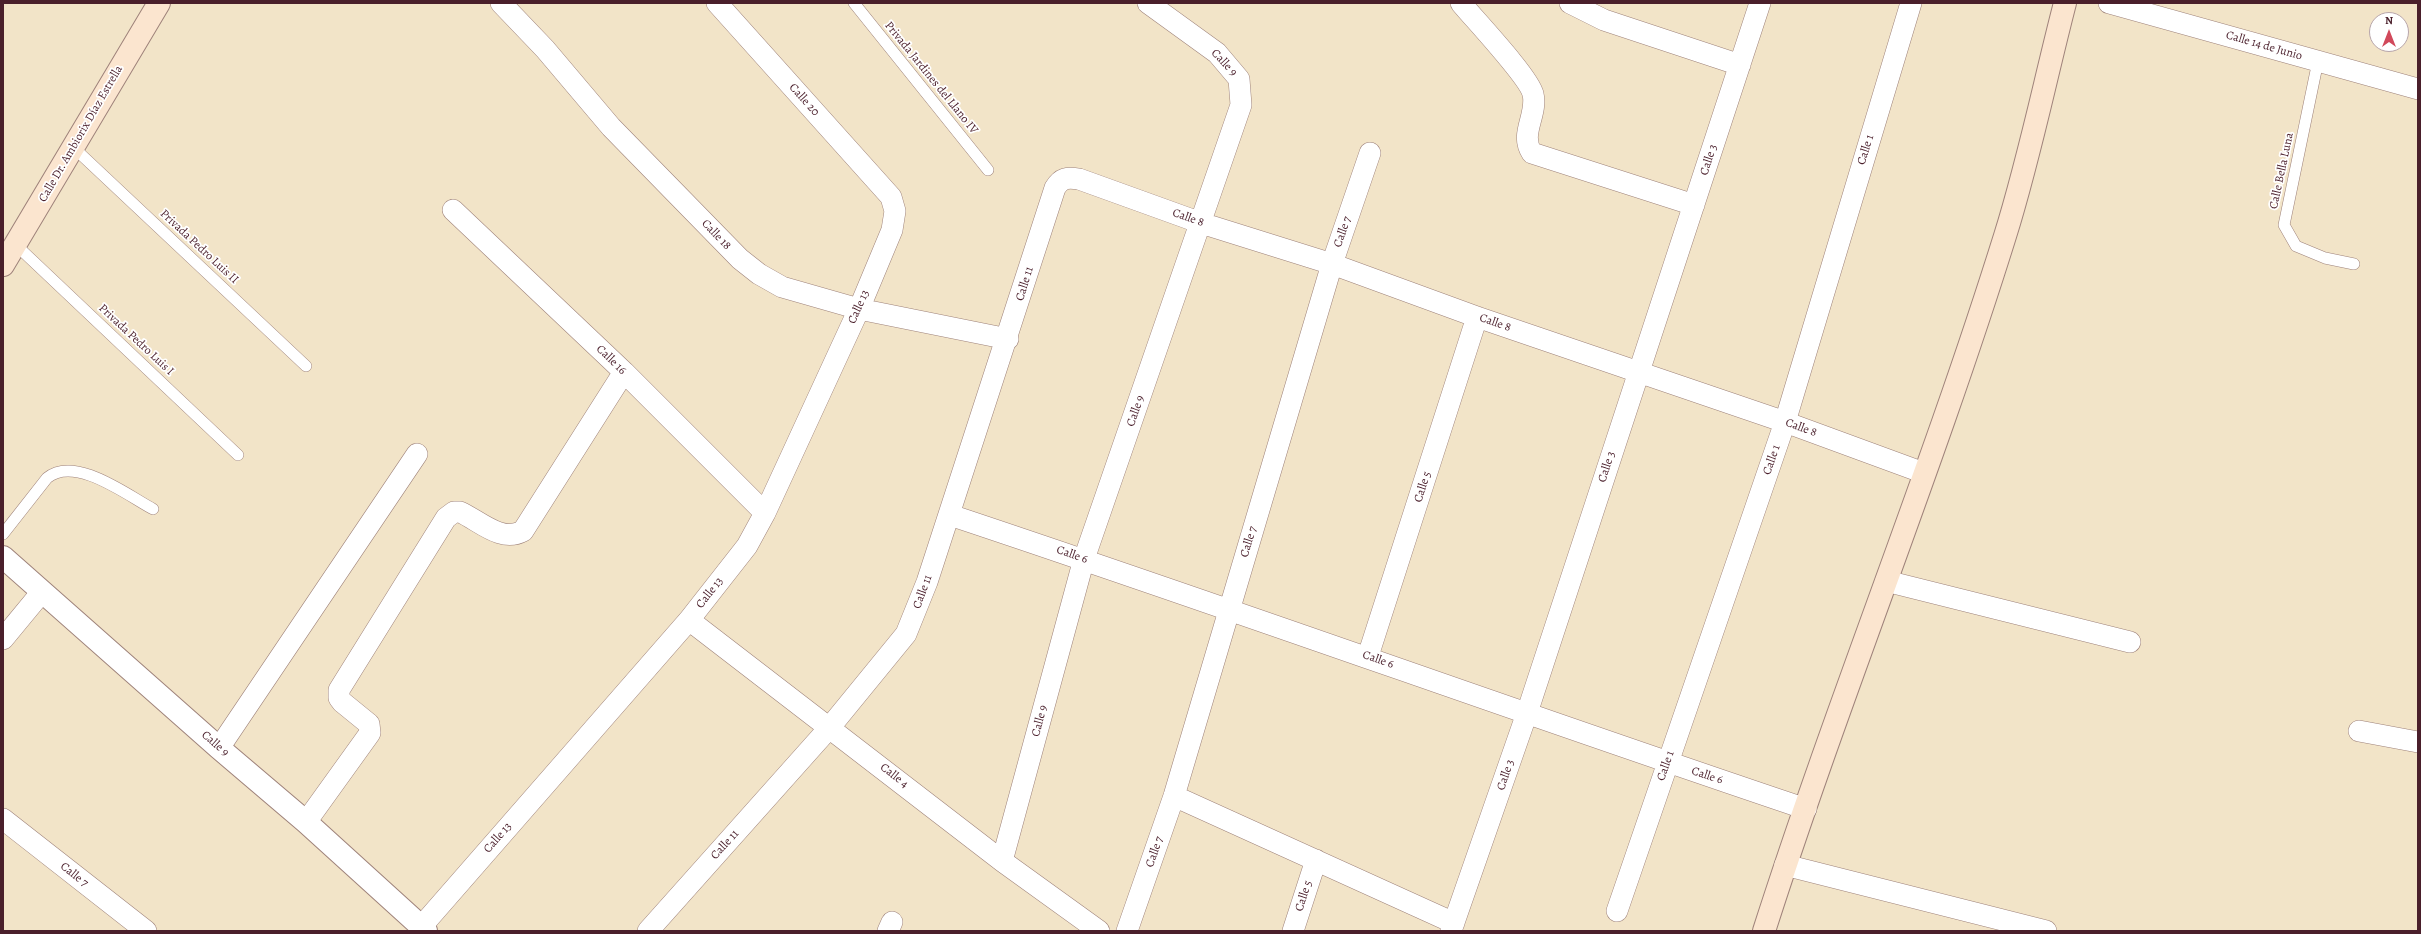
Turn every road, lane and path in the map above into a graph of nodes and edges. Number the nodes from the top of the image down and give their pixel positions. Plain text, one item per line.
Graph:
1 (159, 3) edge
2 (501, 3) edge
3 (717, 3) edge
4 (854, 3) edge
5 (1148, 3) edge
6 (1461, 3) edge
7 (1570, 3) edge
8 (1760, 3) edge
9 (1910, 3) edge
10 (2065, 3) edge
11 (2109, 3) edge
12 (2318, 61) junction
13 (1740, 65) junction
14 (2418, 89) edge
15 (73, 147) junction
16 (1370, 153) dead end
17 (988, 170) dead end
18 (1064, 178) joint
19 (891, 197) joint
20 (1694, 205) junction
21 (453, 210) dead end
22 (1202, 223) junction
23 (16, 245) junction
24 (1332, 264) junction
25 (2354, 264) dead end
26 (3, 265) edge
27 (859, 309) junction
28 (1477, 317) junction
29 (1008, 339) junction
30 (306, 366) dead end
31 (624, 372) junction
32 (1638, 372) junction
33 (1785, 422) junction
34 (238, 454) dead end
35 (417, 454) dead end
36 (1924, 473) junction
37 (153, 509) dead end
38 (765, 513) junction
39 (950, 515) junction
40 (3, 534) edge
41 (3, 557) edge
42 (1084, 559) junction
43 (1886, 581) junction
44 (41, 593) junction
45 (1229, 610) junction
46 (689, 620) junction
47 (3, 639) edge
48 (2130, 642) dead end
49 (1368, 656) junction
50 (1527, 713) junction
51 (830, 727) junction
52 (2359, 731) dead end
53 (2418, 742) edge
54 (219, 748) junction
55 (1668, 763) junction
56 (1174, 796) junction
57 (1806, 809) junction
58 (3, 819) edge
59 (306, 822) junction
60 (1316, 860) junction
61 (1002, 861) junction
62 (1786, 865) junction
63 (1617, 911) dead end
64 (1453, 927) edge
65 (423, 929) edge
66 (146, 931) edge
67 (648, 931) edge
68 (1100, 931) edge
69 (1128, 931) edge
70 (1293, 931) edge
71 (1764, 931) edge
72 (2046, 931) edge

1 - 15 main road, Calle Dr. Ambiorix Díaz Estrella
2 - 27 street, Calle 18
3 - 19 street, Calle 20
4 - 17 lane, Privada Jardines del Llano IV
5 - 22 street, Calle 9
6 - 20 street
7 - 13 street
8 - 13 street, Calle 3
9 - 33 street, Calle 1
10 - 36 main road
11 - 12 street, Calle 14 de Junio
12 - 14 street, Calle 14 de Junio
12 - 25 lane, Calle Bella Luna
13 - 20 street, Calle 3
15 - 23 main road, Calle Dr. Ambiorix Díaz Estrella
15 - 30 lane, Privada Pedro Luis II
16 - 24 street, Calle 7
18 - 22 street, Calle 8
18 - 29 street, Calle 11
19 - 27 street, Calle 13
20 - 32 street, Calle 3
21 - 31 street, Calle 16
22 - 24 street, Calle 8
22 - 42 street, Calle 9
23 - 26 main road, Calle Dr. Ambiorix Díaz Estrella
23 - 34 lane, Privada Pedro Luis I
24 - 28 street, Calle 8
24 - 45 street, Calle 7
27 - 29 street, Calle 18
27 - 38 street, Calle 13
28 - 32 street, Calle 8
28 - 49 street, Calle 5
29 - 39 street, Calle 11
31 - 38 street, Calle 16
31 - 59 street
32 - 33 street, Calle 8
32 - 50 street, Calle 3
33 - 36 street, Calle 8
33 - 55 street, Calle 1
35 - 54 street
36 - 43 main road
37 - 40 lane
38 - 46 street, Calle 13
39 - 42 street, Calle 6
39 - 51 street, Calle 11
41 - 44 street, Calle 9
42 - 45 street, Calle 6
42 - 61 street, Calle 9
43 - 48 street
43 - 57 main road
44 - 47 street
44 - 54 street, Calle 9
45 - 49 street, Calle 6
45 - 56 street, Calle 7
46 - 51 street, Calle 4
46 - 65 street, Calle 13
49 - 50 street, Calle 6
50 - 55 street, Calle 6
50 - 64 street, Calle 3
51 - 61 street, Calle 4
51 - 67 street, Calle 11
52 - 53 street
54 - 59 street, Calle 9
55 - 57 street, Calle 6
55 - 63 street, Calle 1
56 - 60 street
56 - 69 street, Calle 7
57 - 62 main road
58 - 66 street, Calle 7
59 - 65 street, Calle 9
60 - 64 street
60 - 70 street, Calle 5
61 - 68 street, Calle 4
62 - 71 main road
62 - 72 street

